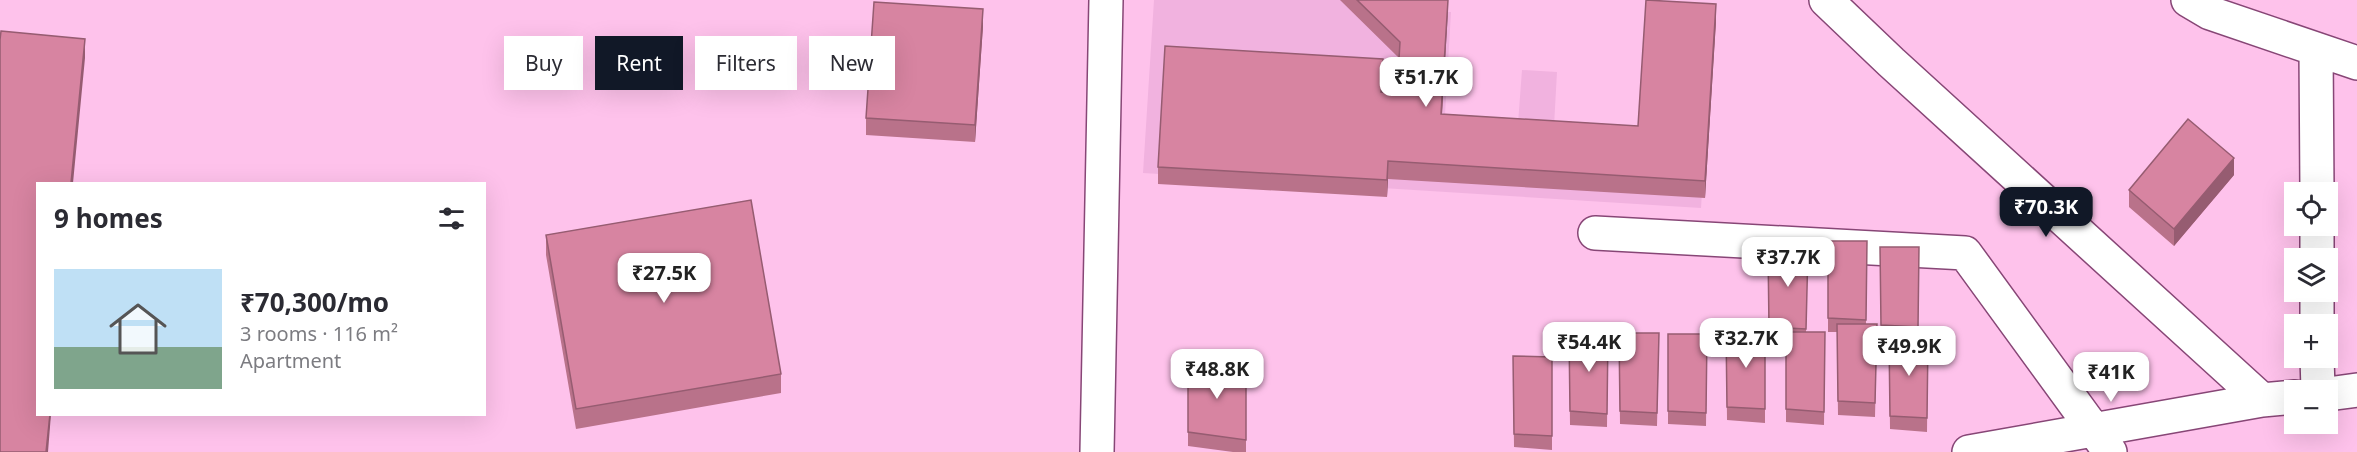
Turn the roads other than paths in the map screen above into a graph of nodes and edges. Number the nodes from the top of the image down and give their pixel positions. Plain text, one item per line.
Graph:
1 (1106, 0) edge
2 (1826, 0) edge
3 (2188, 0) edge
4 (2316, 49) junction
5 (2357, 63) edge
6 (2316, 182) edge
7 (1596, 233) dead end
8 (2357, 390) edge
9 (2338, 392) edge
10 (2284, 398) edge
11 (2262, 400) junction
12 (2103, 442) edge
13 (1097, 452) edge
14 (1969, 452) edge

1 - 13 street
2 - 11 street
3 - 4 street
4 - 5 street
4 - 6 street
7 - 12 street
8 - 9 street
10 - 11 street
11 - 12 street
12 - 14 street

